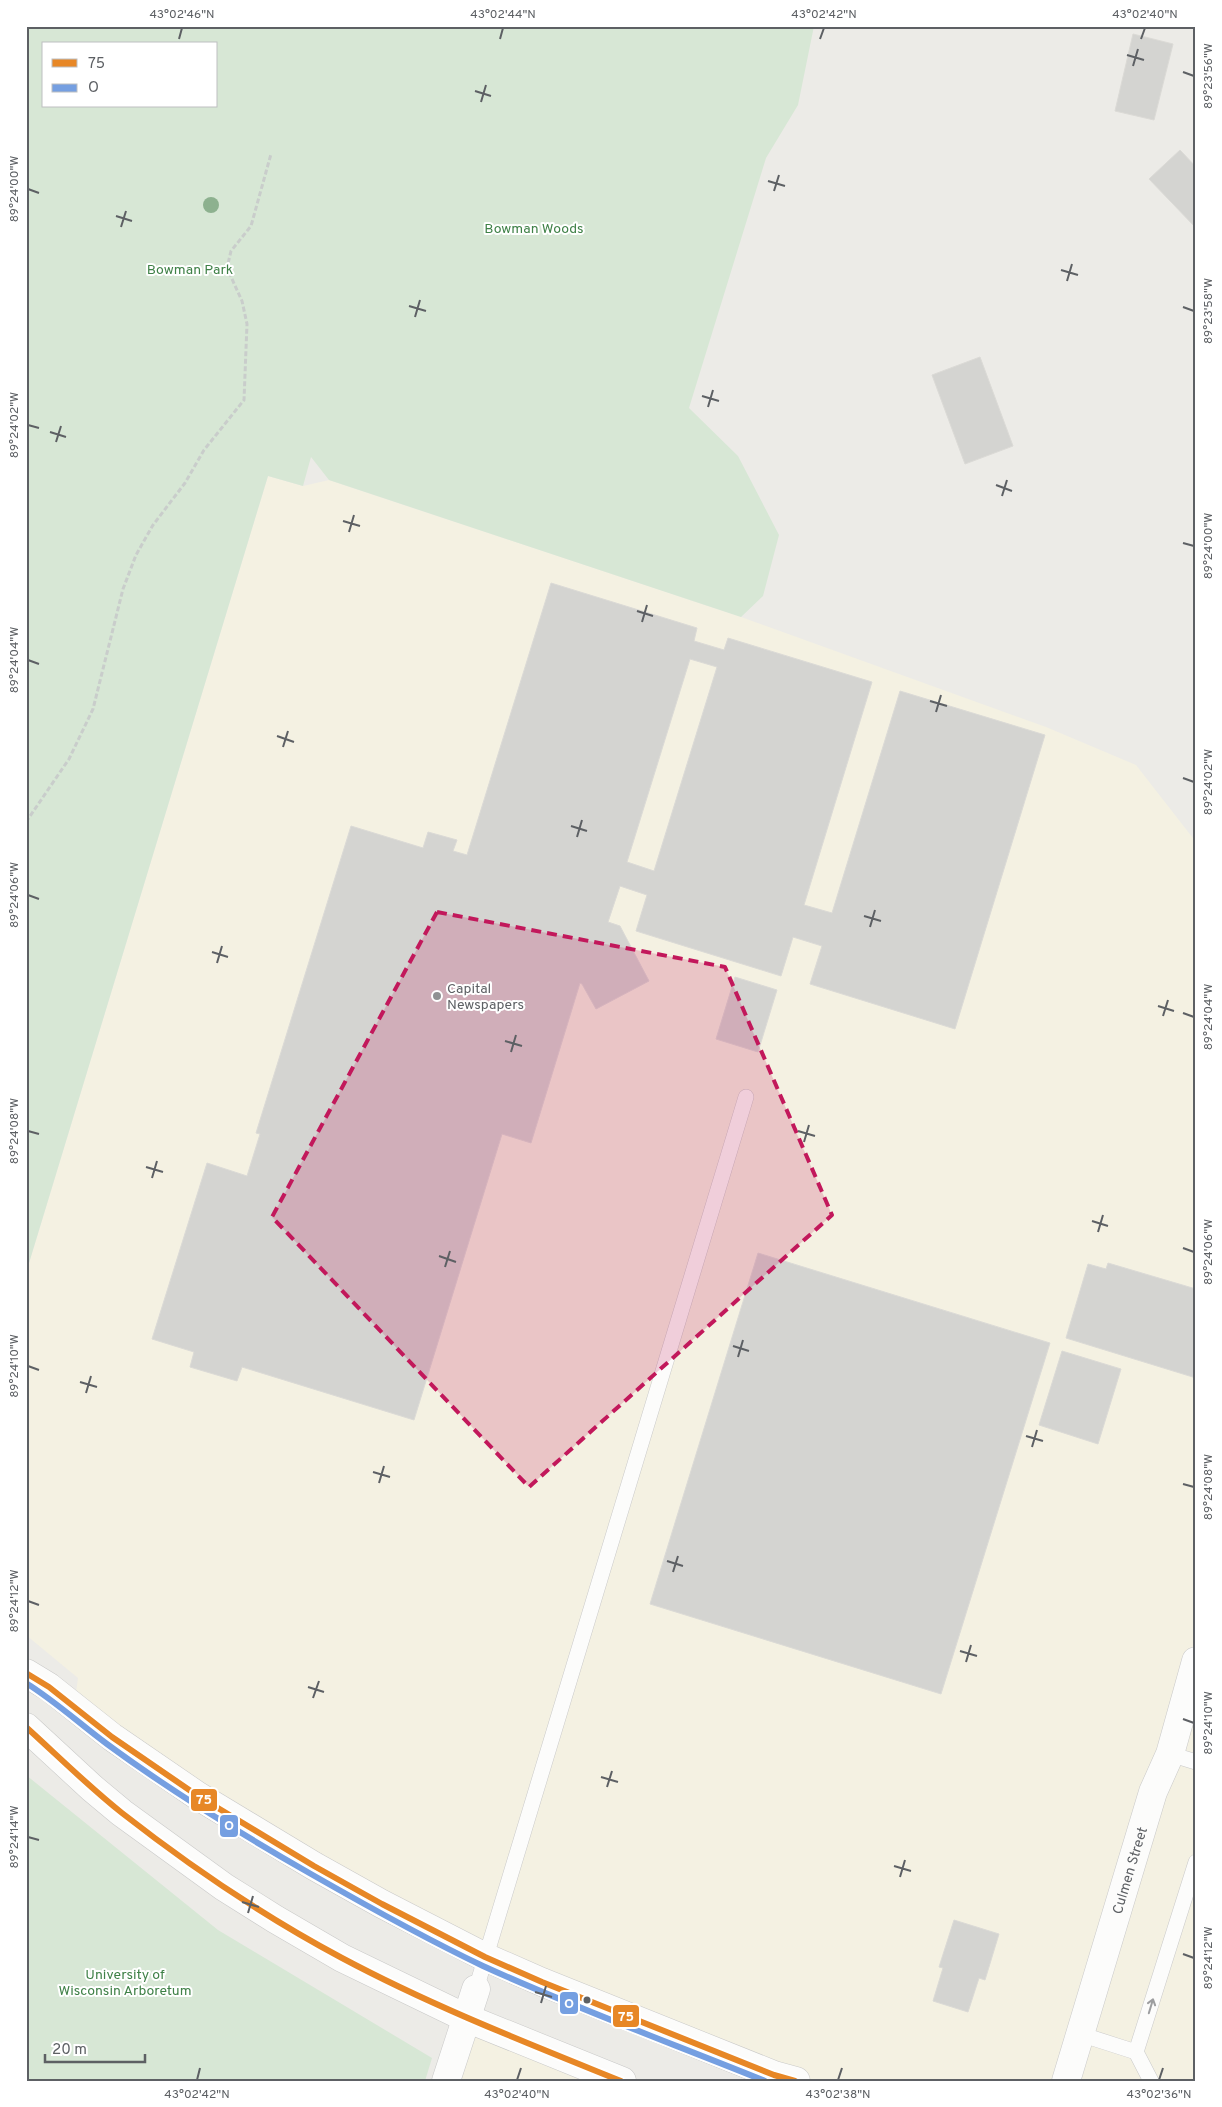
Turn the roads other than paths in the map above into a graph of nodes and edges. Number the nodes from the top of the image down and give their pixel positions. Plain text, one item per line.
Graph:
1 (746, 1097) dead end
2 (1195, 1668) edge
3 (26, 1673) edge
4 (26, 1728) edge
5 (1183, 1758) edge
6 (1196, 1862) edge
7 (485, 1957) junction
8 (476, 1989) joint
9 (466, 2018) junction
10 (1080, 2034) junction
11 (1136, 2052) junction
12 (446, 2081) edge
13 (622, 2081) edge
14 (796, 2081) edge
15 (1066, 2081) edge
16 (1151, 2081) edge

1 - 7 lane
2 - 5 main road, Culmen Street
3 - 7 main road
4 - 9 main road
5 - 10 main road, Culmen Street
11 -> 6 lane
7 - 8 lane
7 - 14 main road
8 - 9 main road
9 - 12 main road
9 - 13 main road
10 - 11 lane
10 - 15 main road, Culmen Street
11 - 16 lane

